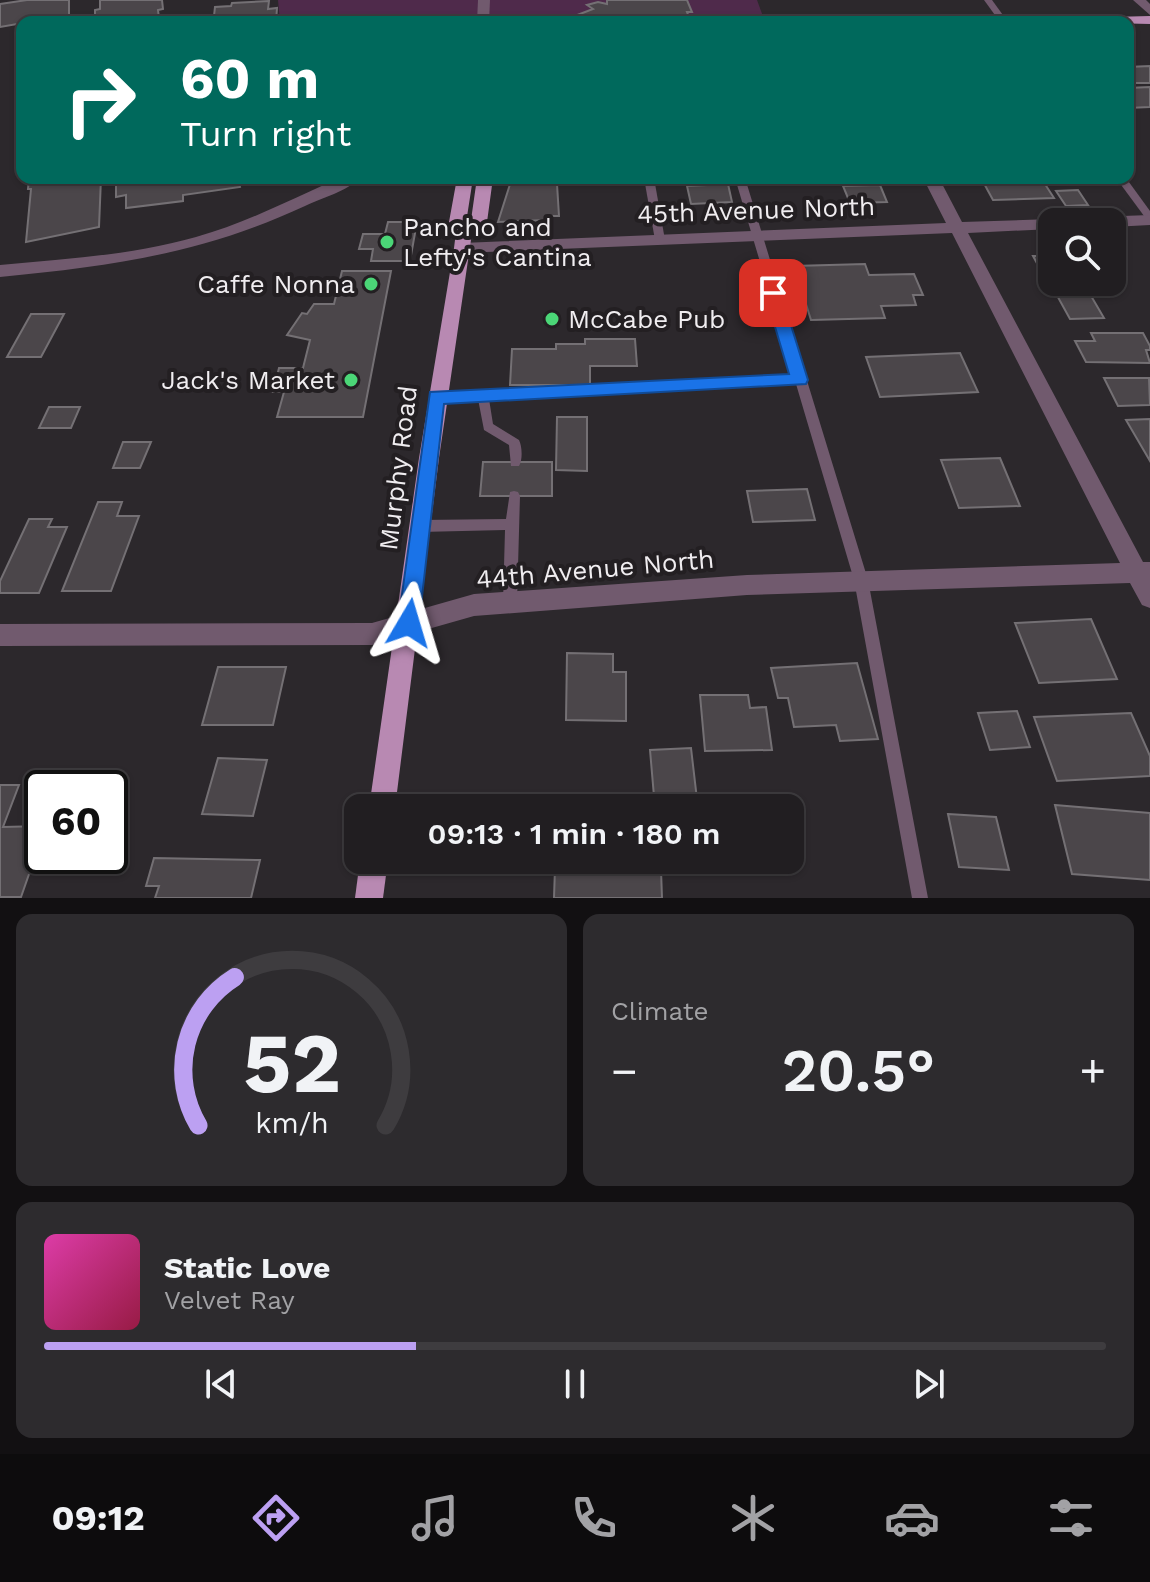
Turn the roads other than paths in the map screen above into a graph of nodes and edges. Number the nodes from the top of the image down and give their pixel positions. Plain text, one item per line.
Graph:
1 (1139, 0) edge
2 (1150, 11) edge
3 (339, 184) edge
4 (464, 184) edge
5 (484, 184) edge
6 (650, 184) edge
7 (742, 184) edge
8 (934, 184) edge
9 (1125, 184) edge
10 (1150, 219) edge
11 (1126, 220) edge
12 (1038, 224) edge
13 (957, 227) junction
14 (755, 236) junction
15 (463, 240) junction
16 (660, 240) junction
17 (0, 271) edge
18 (800, 380) junction
19 (483, 395) junction
20 (436, 397) junction
21 (515, 462) dead end
22 (514, 496) dead end
23 (512, 524) junction
24 (420, 526) junction
25 (1143, 572) edge
26 (861, 580) junction
27 (1150, 598) edge
28 (510, 602) junction
29 (409, 623) junction
30 (0, 635) edge
31 (384, 794) edge
32 (372, 874) edge
33 (369, 898) edge
34 (920, 898) edge

1 - 2 street
3 - 17 street
4 - 15 main road, Murphy Road
5 - 15 main road, Murphy Road
6 - 16 lane
7 - 14 lane
8 - 13 street
9 - 10 lane
10 - 11 street
12 - 13 street, 45th Avenue North
13 - 14 street, 45th Avenue North
13 - 25 street
14 - 16 street, 45th Avenue North
14 - 18 lane
15 - 16 street, 45th Avenue North
15 - 20 main road, Murphy Road
18 - 19 lane
18 - 26 lane
19 - 20 lane
19 - 21 lane
20 - 24 main road, Murphy Road
22 - 23 lane
23 - 24 lane
23 - 28 lane
24 - 29 main road, Murphy Road
25 - 26 street, 44th Avenue North
25 - 27 street
26 - 28 street, 44th Avenue North
26 - 34 lane
28 - 29 street, 44th Avenue North
29 - 30 street, 44th Avenue North
29 - 31 main road, Murphy Road
32 - 33 main road

